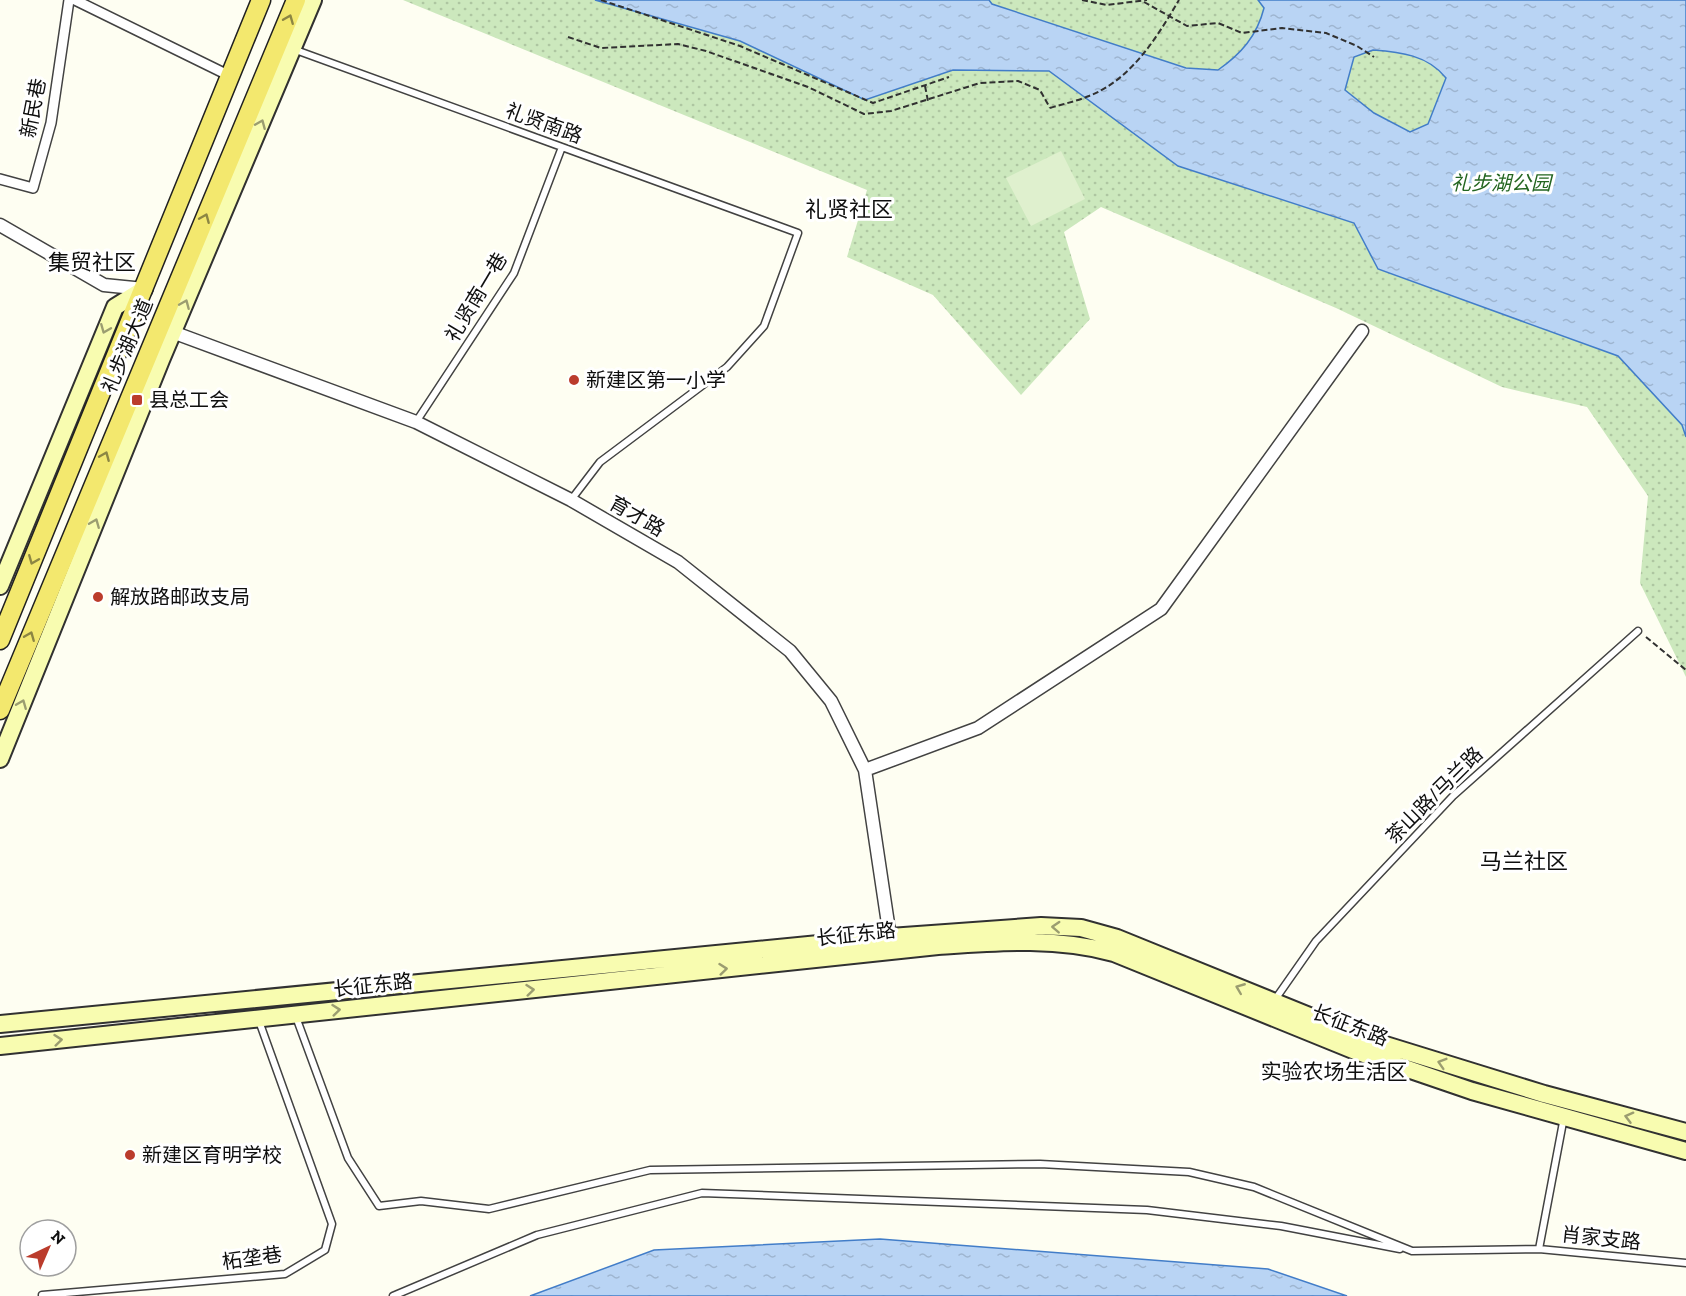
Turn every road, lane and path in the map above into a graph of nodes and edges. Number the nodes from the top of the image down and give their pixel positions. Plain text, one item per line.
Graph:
1 (69, 0) edge
2 (75, 0) edge
3 (261, 0) edge
4 (296, 0) edge
5 (313, 0) edge
6 (601, 0) edge
7 (1082, 0) edge
8 (1179, 0) edge
9 (1145, 1) edge
10 (568, 37) dead end
11 (285, 47) junction
12 (1374, 57) dead end
13 (230, 76) junction
14 (949, 76) dead end
15 (925, 86) junction
16 (928, 101) junction
17 (562, 147) junction
18 (0, 178) edge
19 (0, 225) edge
20 (144, 289) junction
21 (166, 330) junction
22 (1362, 331) dead end
23 (416, 422) junction
24 (571, 500) junction
25 (0, 586) edge
26 (1638, 631) joint
27 (0, 640) edge
28 (1686, 670) edge
29 (0, 710) edge
30 (0, 759) edge
31 (865, 770) junction
32 (890, 937) junction
33 (1273, 1002) junction
34 (296, 1015) junction
35 (258, 1018) junction
36 (0, 1024) edge
37 (0, 1046) edge
38 (1564, 1117) junction
39 (1686, 1132) edge
40 (1686, 1151) edge
41 (1539, 1248) junction
42 (1412, 1251) junction
43 (1686, 1263) edge
44 (42, 1295) edge
45 (393, 1296) edge

1 - 18 street, 新民巷
2 - 13 street
3 - 13 main road, 礼步湖大道
11 -> 4 main road, 礼步湖大道
5 - 11 main road
6 - 15 path
7 - 9 path
8 - 16 path, bridge
9 - 12 path
10 - 16 path
11 - 17 lane, 礼贤南路
21 -> 11 main road, 礼步湖大道
13 - 20 main road, 礼步湖大道
14 - 15 path
15 - 16 path
17 - 23 lane, 礼贤南一巷
17 - 24 lane, 礼贤南路
19 - 20 street
20 -> 25 main road
20 -> 27 main road, 礼步湖大道
21 - 23 street, 育才路
29 -> 21 main road, 礼步湖大道
30 -> 21 main road
22 - 31 street
23 - 24 street, 育才路
24 - 31 street, 育才路
26 - 28 path
26 - 33 lane, 茶山路/马兰路
31 - 32 street, 育才路
33 -> 32 main road, 长征东路
32 - 36 main road, 长征东路
39 -> 33 main road, 长征东路
34 - 35 main road, 长征东路
34 -> 38 main road, 长征东路
34 - 42 lane
37 -> 35 main road, 长征东路
35 - 44 lane, 柘垄巷
38 - 40 main road, 长征东路
38 - 41 lane, 肖家支路
41 - 42 lane
41 - 43 lane, 肖家支路
42 - 45 lane

